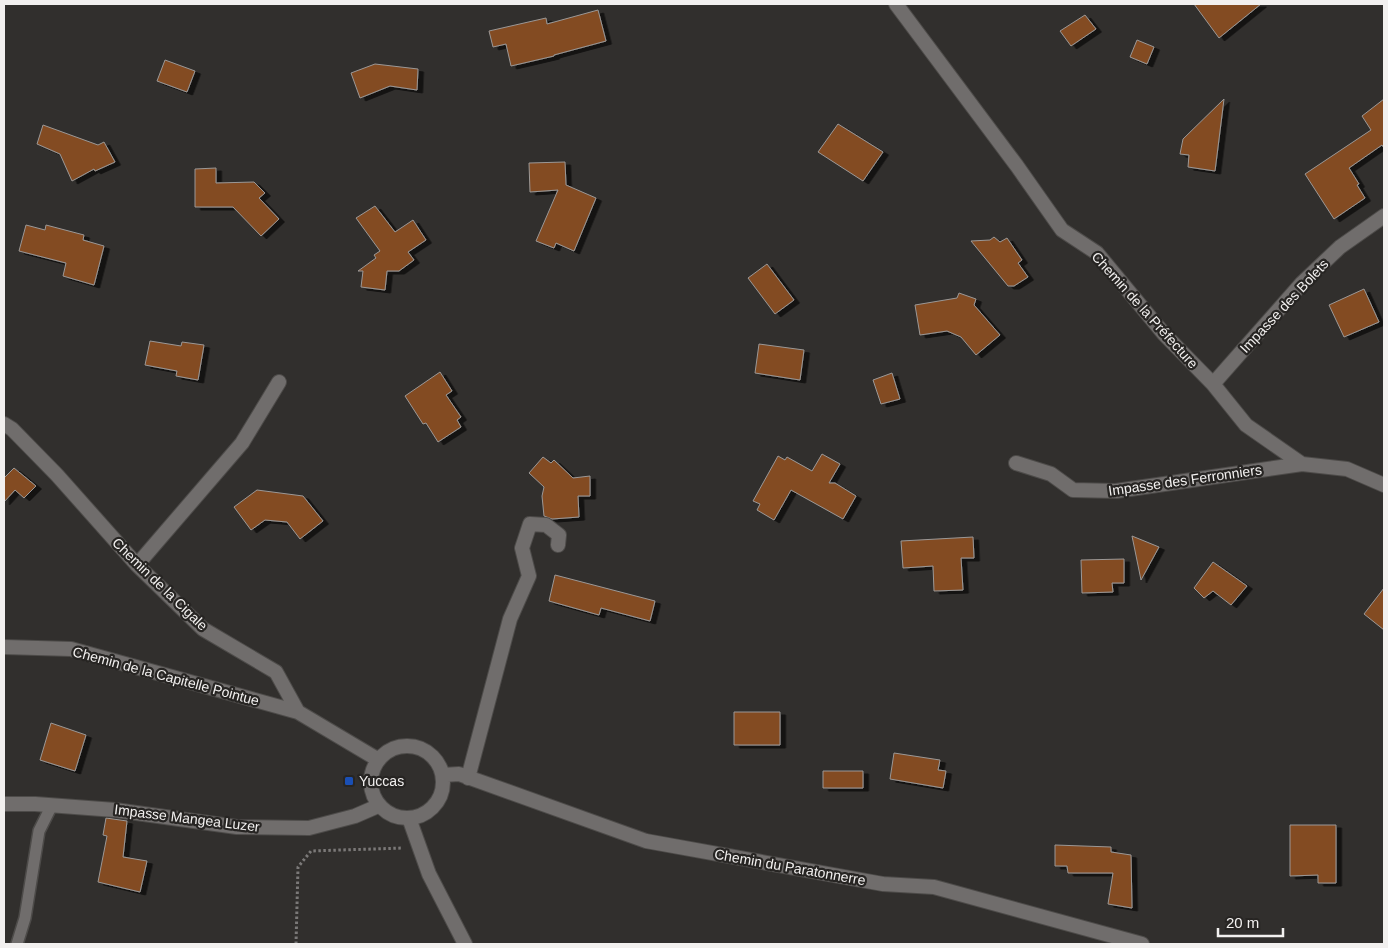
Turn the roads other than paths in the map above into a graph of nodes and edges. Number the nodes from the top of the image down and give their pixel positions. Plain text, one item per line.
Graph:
1 (896, 4) edge
2 (1384, 216) edge
3 (279, 382) dead end
4 (1213, 384) junction
5 (4, 424) edge
6 (1016, 463) dead end
7 (1302, 464) junction
8 (1384, 485) edge
9 (558, 545) dead end
10 (137, 566) junction
11 (4, 647) edge
12 (298, 712) junction
13 (378, 759) junction
14 (443, 775) junction
15 (468, 778) junction
16 (4, 804) edge
17 (52, 805) junction
18 (378, 806) junction
19 (409, 818) junction
20 (17, 944) edge
21 (465, 944) edge
22 (1142, 944) edge

1 - 4 street, Chemin de la Préfecture
2 - 4 street, Impasse des Bolets
3 - 10 street
4 - 7 street, Chemin de la Préfecture
5 - 10 street, Chemin de la Cigale
6 - 7 street, Impasse des Ferronniers
7 - 8 street, Chemin de la Préfecture
9 - 15 street
10 - 12 street, Chemin de la Cigale
11 - 12 street, Chemin de la Capitelle Pointue
12 - 13 street
13 - 14 street
13 - 18 street
14 - 15 street, Chemin du Paratonnerre
14 - 19 street
15 - 22 street, Chemin du Paratonnerre
16 - 17 street, Impasse Mangea Luzer
17 - 18 street, Impasse Mangea Luzer
17 - 20 lane
18 - 19 street
19 - 21 street

